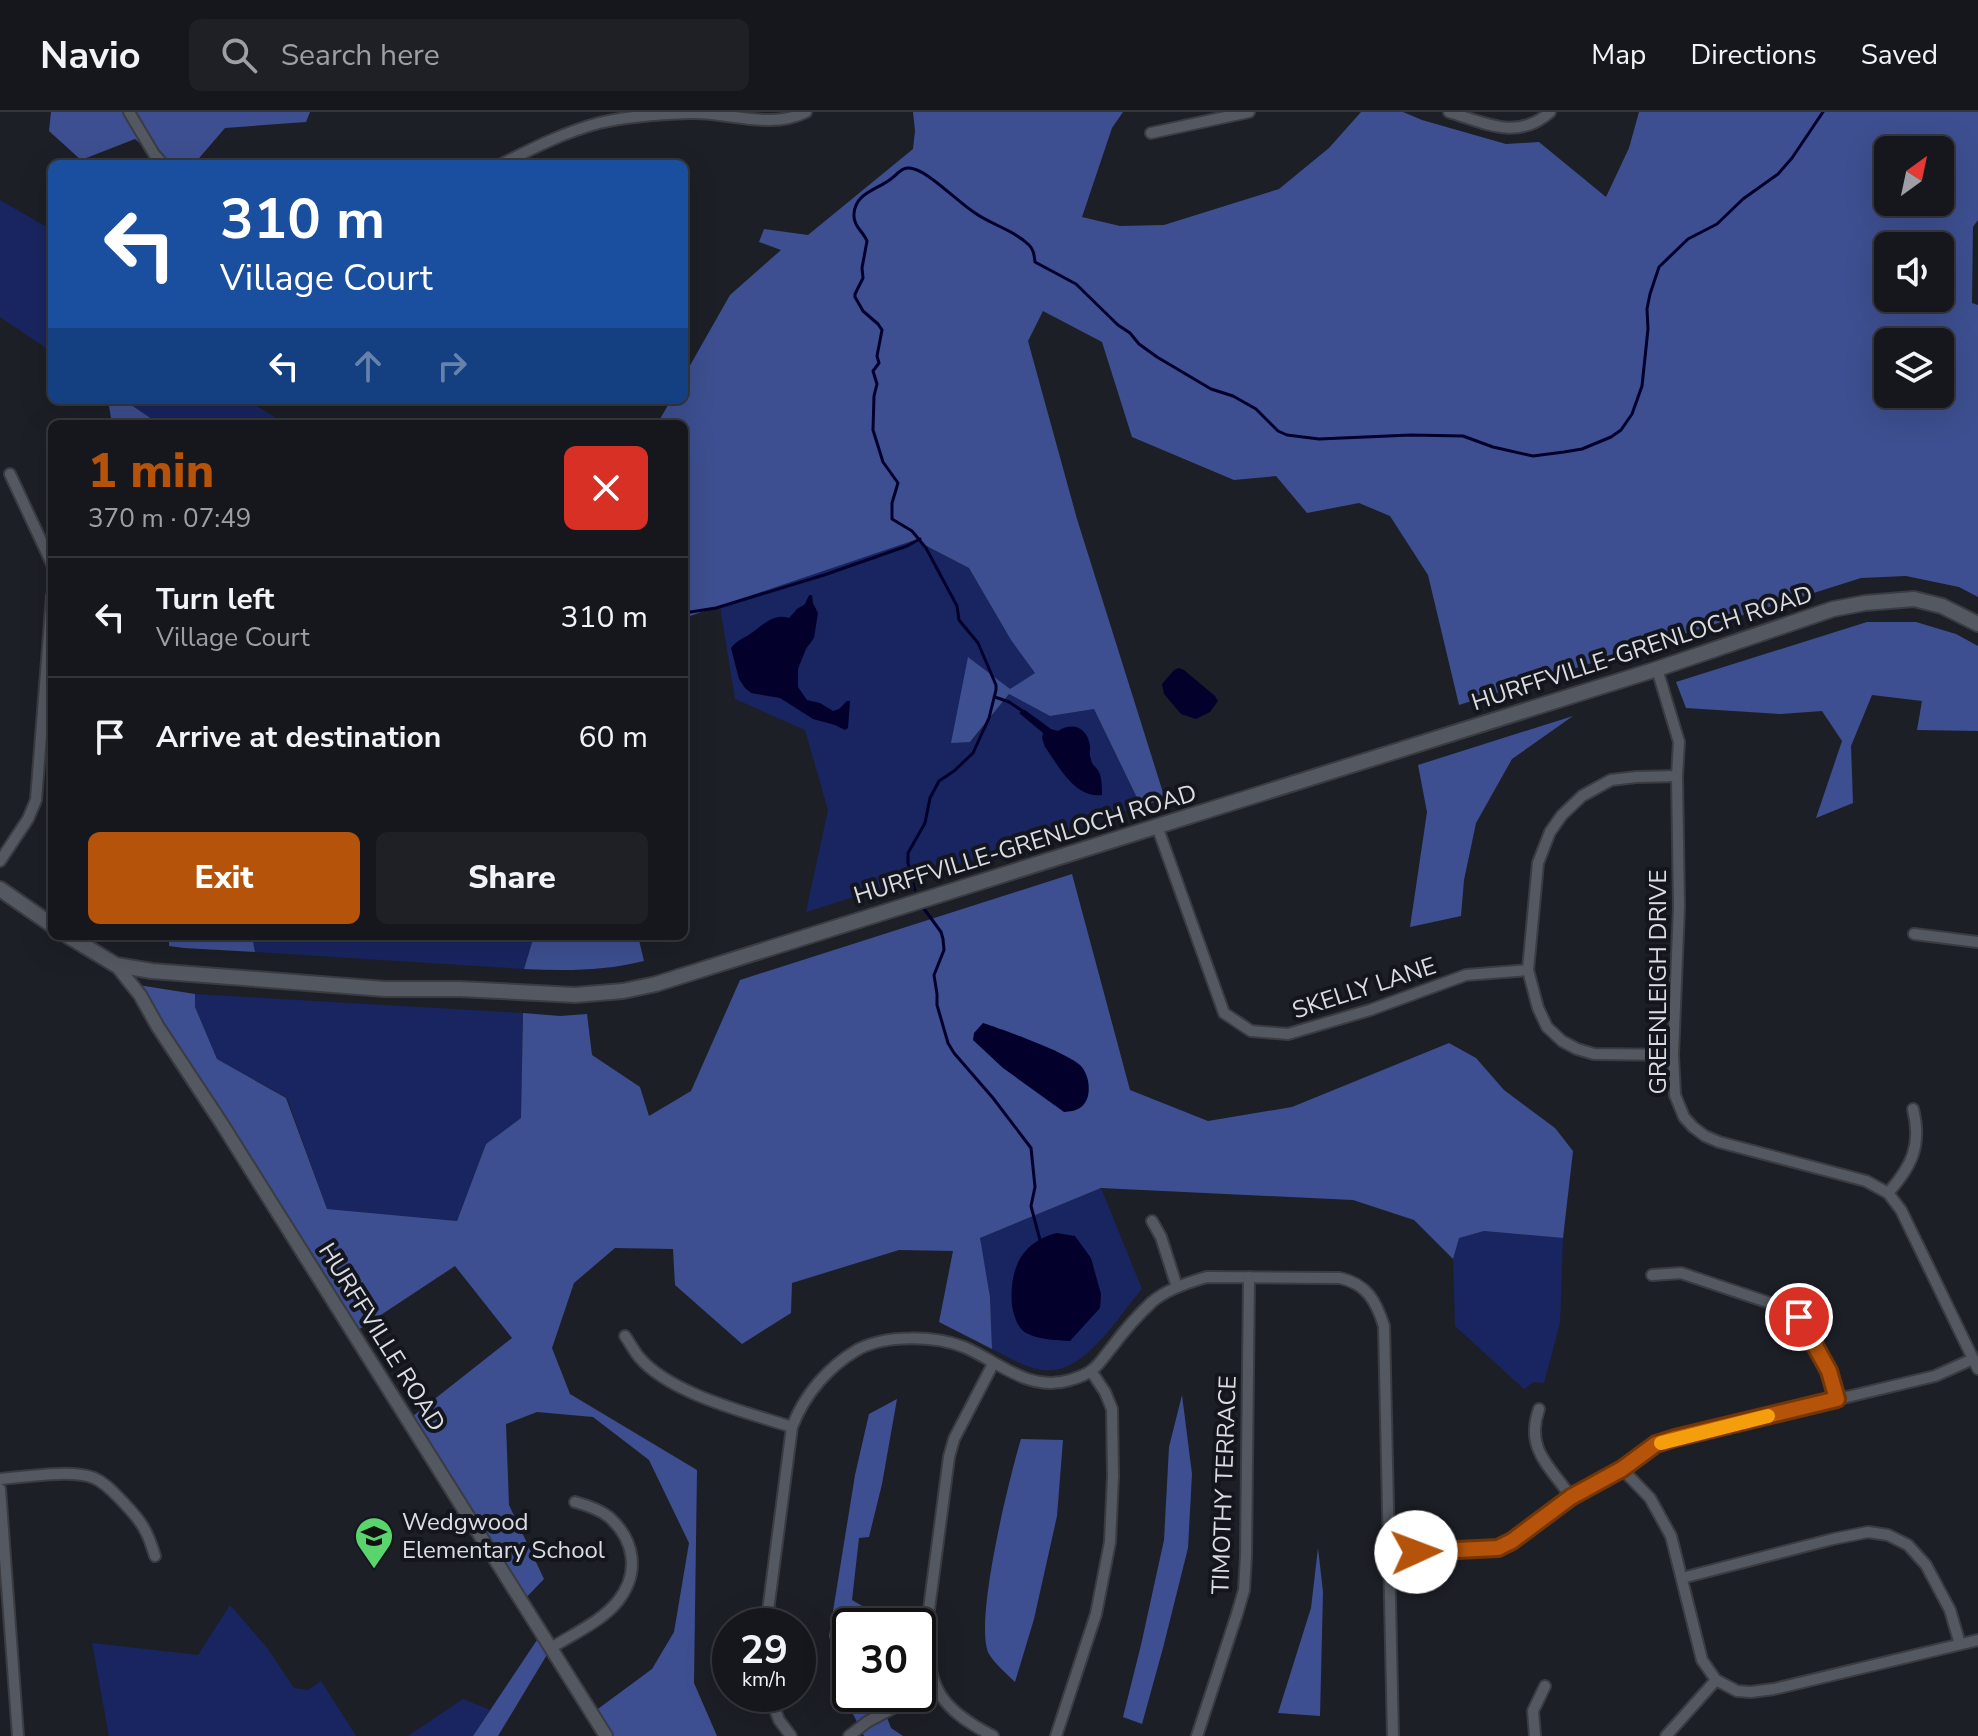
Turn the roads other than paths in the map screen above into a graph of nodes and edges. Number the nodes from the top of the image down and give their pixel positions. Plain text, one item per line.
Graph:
1 (129, 112) edge
2 (806, 112) edge
3 (1249, 112) edge
4 (1449, 112) edge
5 (1550, 112) edge
6 (1151, 133) dead end
7 (159, 160) edge
8 (510, 160) edge
9 (10, 474) dead end
10 (48, 555) edge
11 (1978, 624) edge
12 (48, 647) edge
13 (1657, 669) junction
14 (1677, 776) junction
15 (1157, 826) junction
16 (0, 861) edge
17 (0, 889) edge
18 (48, 922) edge
19 (1914, 934) dead end
20 (75, 940) edge
21 (1978, 942) edge
22 (116, 965) junction
23 (1528, 970) junction
24 (1673, 1055) junction
25 (1913, 1109) dead end
26 (1888, 1193) junction
27 (1152, 1221) dead end
28 (1652, 1275) dead end
29 (1249, 1277) junction
30 (1177, 1287) junction
31 (625, 1336) dead end
32 (993, 1364) junction
33 (1976, 1364) edge
34 (1091, 1371) junction
35 (1837, 1399) junction
36 (1539, 1409) dead end
37 (792, 1427) junction
38 (1622, 1469) junction
39 (0, 1479) edge
40 (0, 1489) edge
41 (1571, 1497) junction
42 (575, 1502) dead end
43 (1389, 1553) junction
44 (155, 1556) dead end
45 (1682, 1578) junction
46 (768, 1608) edge
47 (929, 1608) edge
48 (1978, 1640) edge
49 (1960, 1644) junction
50 (551, 1648) junction
51 (1716, 1680) junction
52 (1545, 1686) dead end
53 (936, 1689) edge
54 (776, 1712) edge
55 (886, 1712) edge
56 (18, 1736) edge
57 (606, 1736) edge
58 (791, 1736) edge
59 (849, 1736) edge
60 (993, 1736) edge
61 (1056, 1736) edge
62 (1197, 1736) edge
63 (1393, 1736) edge
64 (1535, 1736) edge
65 (1666, 1736) edge

1 - 7 street
2 - 8 street
3 - 6 street
4 - 5 street
9 - 10 street
11 - 13 main road, HURFFVILLE-GRENLOCH ROAD
12 - 16 street
13 - 14 street, GREENLEIGH DRIVE
13 - 15 main road, HURFFVILLE-GRENLOCH ROAD
14 - 23 street
14 - 24 street, GREENLEIGH DRIVE
15 - 22 main road, HURFFVILLE-GRENLOCH ROAD
15 - 23 street, SKELLY LANE
17 - 18 main road
19 - 21 street
20 - 22 main road, HURFFVILLE-GRENLOCH ROAD
22 - 50 street, HURFFVILLE ROAD
23 - 24 street
24 - 26 street, GREENLEIGH DRIVE
25 - 26 street
26 - 33 street
27 - 30 street
28 - 35 street
29 - 30 street
29 - 43 street
29 - 62 street, TIMOTHY TERRACE
30 - 34 street
31 - 37 street
32 - 34 street
32 - 37 street
32 - 47 street
33 - 35 street
34 - 61 street
35 - 38 street
36 - 41 street
37 - 46 street
38 - 41 street
38 - 45 street
39 - 44 street
40 - 56 street
41 - 43 street
42 - 50 street
43 - 63 street
45 - 49 street
45 - 51 street
48 - 49 street
49 - 51 street
50 - 57 street, HURFFVILLE ROAD
51 - 65 street
52 - 64 street
53 - 60 street
54 - 58 street
55 - 59 street

